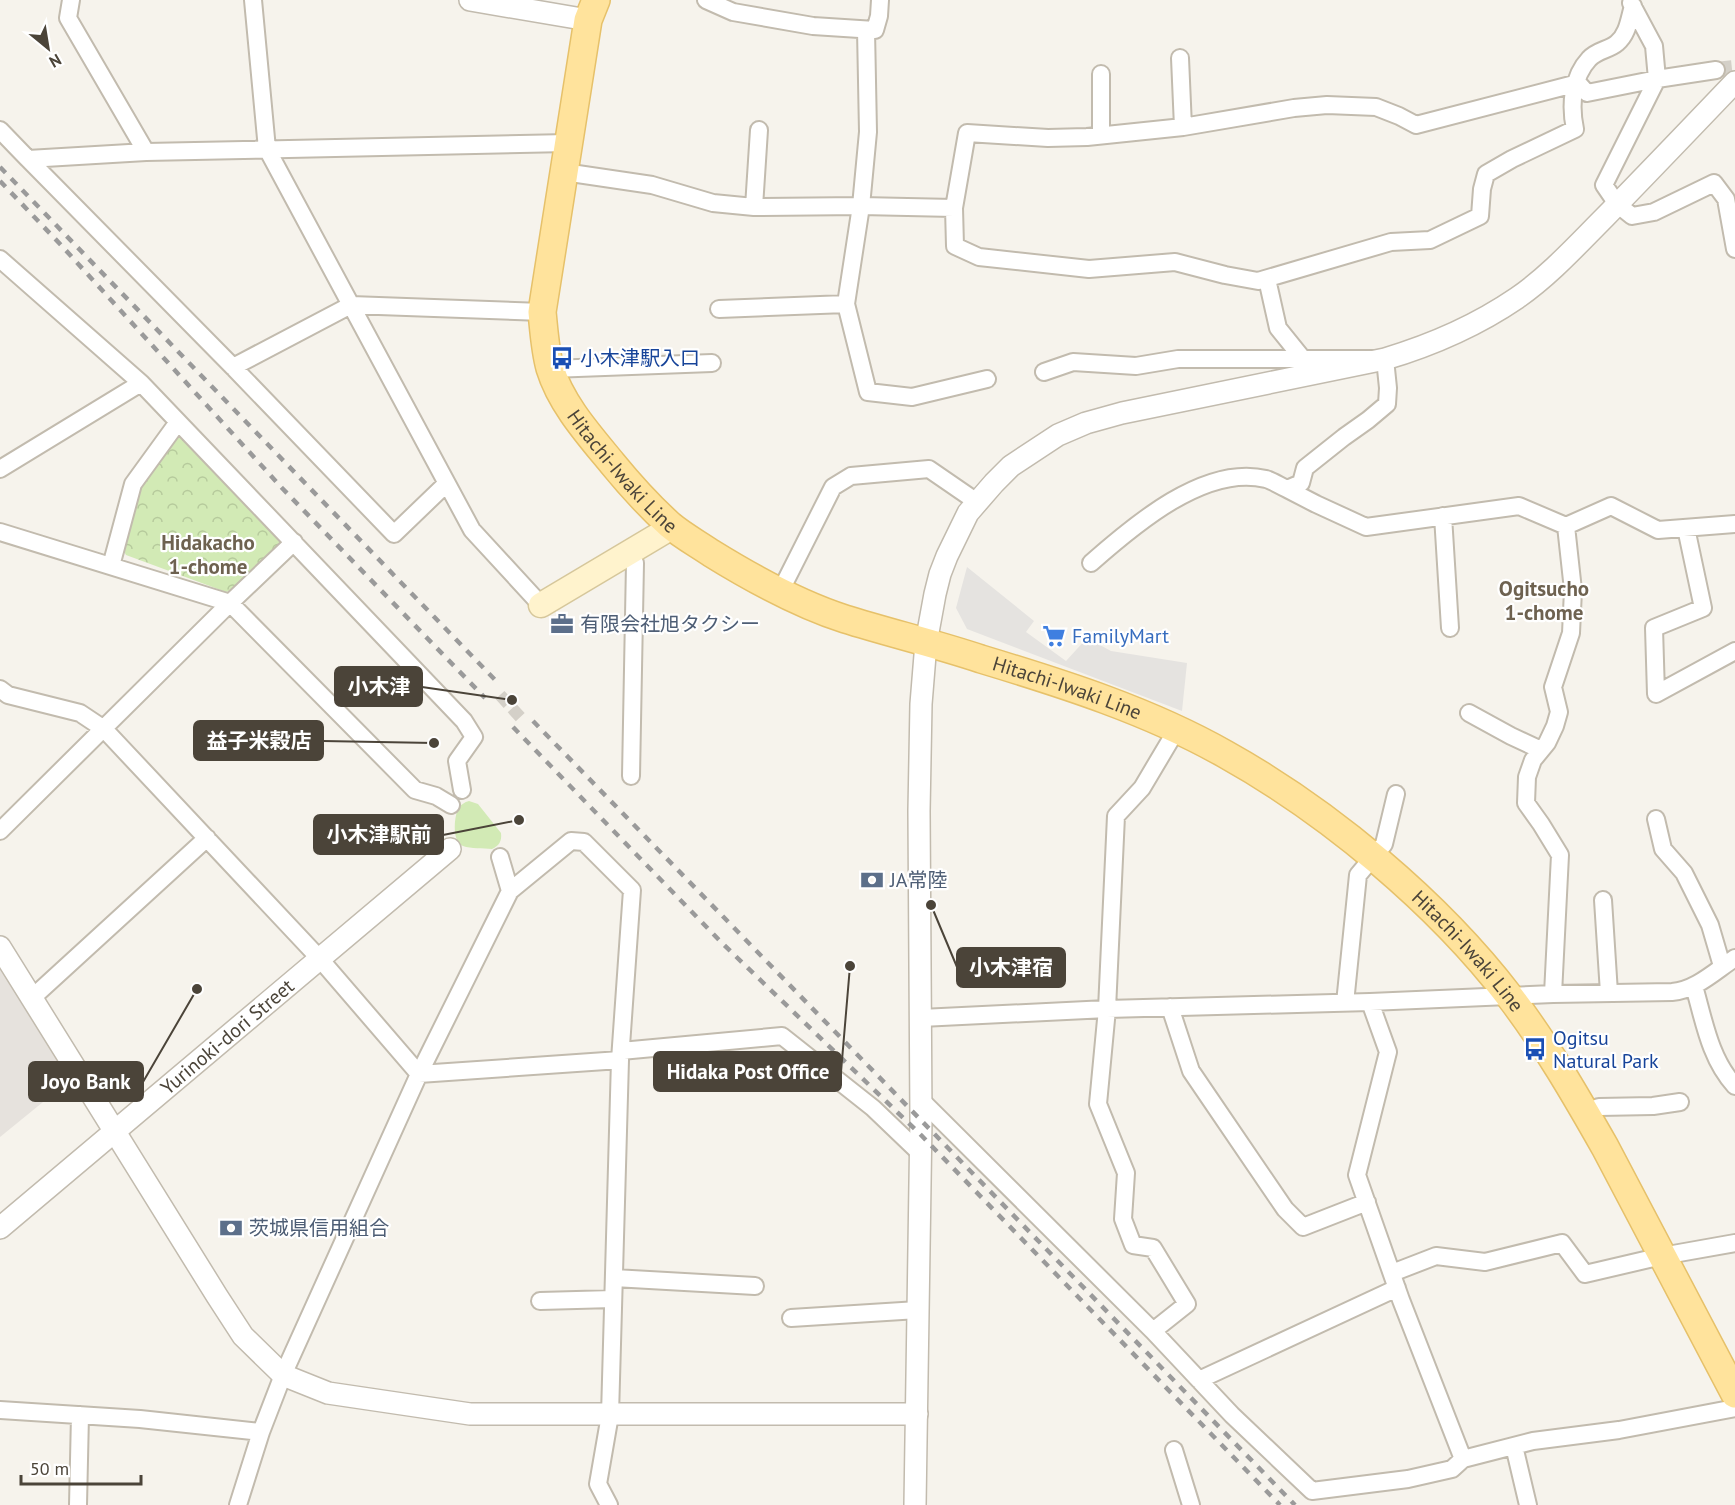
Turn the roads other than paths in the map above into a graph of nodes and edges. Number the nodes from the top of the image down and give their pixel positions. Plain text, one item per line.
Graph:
1 (71, 0) edge
2 (254, 0) edge
3 (470, 0) edge
4 (475, 0) edge
5 (706, 0) edge
6 (880, 0) edge
7 (1631, 3) edge
8 (592, 10) edge
9 (866, 30) junction
10 (1179, 58) dead end
11 (1716, 70) tunnel mouth
12 (1101, 74) dead end
13 (1657, 79) junction
14 (1735, 82) tunnel mouth
15 (1576, 83) junction
16 (1183, 127) junction
17 (0, 130) edge
18 (759, 130) dead end
19 (1101, 135) junction
20 (568, 143) junction
21 (267, 149) junction
22 (146, 152) junction
23 (28, 159) junction
24 (564, 172) junction
25 (1617, 204) junction
26 (861, 206) junction
27 (754, 207) junction
28 (954, 208) junction
29 (1735, 249) edge
30 (0, 259) edge
31 (1267, 279) junction
32 (846, 304) junction
33 (351, 305) junction
34 (719, 309) dead end
35 (542, 312) junction
36 (1303, 359) junction
37 (1385, 359) junction
38 (712, 363) dead end
39 (233, 367) junction
40 (550, 369) junction
41 (1044, 372) dead end
42 (987, 379) dead end
43 (141, 383) junction
44 (178, 422) junction
45 (0, 469) edge
46 (446, 484) junction
47 (1287, 489) junction
48 (977, 502) junction
49 (1443, 516) junction
50 (1735, 524) edge
51 (1566, 526) junction
52 (672, 527) junction
53 (1686, 528) junction
54 (0, 532) edge
55 (294, 542) junction
56 (628, 553) junction
57 (1091, 563) dead end
58 (111, 566) junction
59 (780, 592) junction
60 (230, 603) junction
61 (542, 605) joint
62 (1450, 628) dead end
63 (926, 643) junction
64 (1735, 651) edge
65 (0, 689) edge
66 (1469, 713) dead end
67 (104, 729) junction
68 (1177, 729) junction
69 (1541, 750) junction
70 (631, 776) dead end
71 (462, 790) dead end
72 (1396, 794) dead end
73 (450, 805) dead end
74 (1656, 819) dead end
75 (0, 831) edge
76 (207, 838) junction
77 (450, 849) dead end
78 (500, 857) dead end
79 (1374, 858) junction
80 (510, 891) junction
81 (1603, 900) dead end
82 (0, 946) edge
83 (320, 959) junction
84 (1729, 962) edge
85 (1694, 986) junction
86 (1610, 993) junction
87 (1553, 994) junction
88 (1509, 996) junction
89 (32, 998) junction
90 (1370, 1002) junction
91 (1344, 1003) junction
92 (1170, 1007) junction
93 (1107, 1009) junction
94 (921, 1018) junction
95 (621, 1055) junction
96 (419, 1074) junction
97 (1735, 1086) edge
98 (921, 1100) junction
99 (1680, 1102) dead end
100 (1585, 1112) junction
101 (114, 1131) junction
102 (920, 1154) junction
103 (1367, 1202) junction
104 (0, 1228) edge
105 (1735, 1243) edge
106 (1662, 1256) junction
107 (614, 1278) junction
108 (1394, 1280) junction
109 (755, 1286) dead end
110 (613, 1299) junction
111 (540, 1301) dead end
112 (918, 1310) junction
113 (792, 1318) dead end
114 (1153, 1331) junction
115 (283, 1375) junction
116 (1199, 1380) junction
117 (1735, 1394) edge
118 (1735, 1408) edge
119 (0, 1410) edge
120 (917, 1414) junction
121 (80, 1415) junction
122 (610, 1415) junction
123 (261, 1432) junction
124 (1514, 1446) junction
125 (1174, 1450) dead end
126 (1463, 1459) junction
127 (1312, 1491) junction
128 (78, 1505) edge
129 (238, 1505) edge
130 (609, 1505) edge
131 (915, 1505) edge
132 (1191, 1505) edge
133 (1325, 1505) edge
134 (1528, 1505) edge

1 - 22 street
2 - 21 street
3 - 4 street
4 - 8 street
5 - 9 street
6 - 9 street
7 - 13 street
7 - 15 street
8 - 20 main road, Hitachi-Iwaki Line
9 - 26 street
10 - 16 street
11 - 13 street
12 - 19 street
13 - 15 street
13 - 25 street
14 - 25 street
15 - 16 street
15 - 31 street
16 - 19 street
17 - 23 street
18 - 27 street
19 - 28 street
20 - 21 street
20 - 24 main road, Hitachi-Iwaki Line
21 - 22 street
21 - 33 street
22 - 23 street
23 - 39 street
24 - 27 street
24 - 35 main road, Hitachi-Iwaki Line
25 - 29 street
25 - 37 street
26 - 27 street
26 - 28 street
26 - 32 street
28 - 31 street
30 - 43 street
31 - 36 street
32 - 34 street
32 - 42 street
33 - 35 street
33 - 39 street
33 - 46 street
35 - 40 main road, Hitachi-Iwaki Line
36 - 37 street
36 - 41 street
37 - 47 street
37 - 48 street
38 - 40 street
39 - 46 street
40 - 52 main road, Hitachi-Iwaki Line
43 - 44 street
43 - 45 street
44 - 55 street
44 - 58 street
46 - 61 street
47 - 49 street
47 - 57 street
48 - 59 street
48 - 63 street
49 - 51 street
49 - 62 street
50 - 53 street
51 - 53 street
51 - 69 street
52 - 56 main road
52 - 59 main road, Hitachi-Iwaki Line
53 - 64 street
54 - 58 street
55 - 60 street
55 - 71 street
56 - 61 main road
56 - 70 street
58 - 60 street
59 - 63 main road, Hitachi-Iwaki Line
60 - 67 street
60 - 73 street
63 - 68 main road, Hitachi-Iwaki Line
63 - 94 street
65 - 67 street
66 - 69 street
67 - 75 street
67 - 76 street
68 - 79 main road, Hitachi-Iwaki Line
68 - 93 street
69 - 87 street
72 - 79 street
74 - 84 street
76 - 83 street
76 - 89 street
77 - 83 street, Yurinoki-dori Street
78 - 80 street
79 - 88 main road, Hitachi-Iwaki Line
79 - 91 street
80 - 95 street
80 - 96 street
81 - 86 street
82 - 89 street
83 - 96 street
83 - 101 street, Yurinoki-dori Street
84 - 85 street
85 - 86 street
85 - 97 street
86 - 87 street
87 - 88 street
88 - 90 street
88 - 100 main road, Hitachi-Iwaki Line
89 - 101 street
90 - 91 street
90 - 103 street
91 - 92 street
92 - 93 street
92 - 103 street
93 - 94 street
93 - 114 street
94 - 98 street
95 - 96 street
95 - 102 street
95 - 107 street
96 - 115 street
98 - 102 street
98 - 114 street
99 - 100 street
100 - 106 main road, Hitachi-Iwaki Line
101 - 104 street, Yurinoki-dori Street
101 - 115 street
102 - 112 street
103 - 108 street
105 - 106 street
106 - 108 street
106 - 117 main road, Hitachi-Iwaki Line
107 - 109 street
107 - 110 street
108 - 116 street
108 - 126 street
110 - 111 street
110 - 122 street
112 - 113 street
112 - 120 street
114 - 116 street
115 - 122 street
115 - 123 street
116 - 127 street
118 - 124 street
119 - 121 street
120 - 122 street
120 - 131 street
121 - 123 street
121 - 128 street
122 - 130 street
123 - 129 street
124 - 126 street
124 - 134 street
125 - 132 street
126 - 127 street
127 - 133 street

